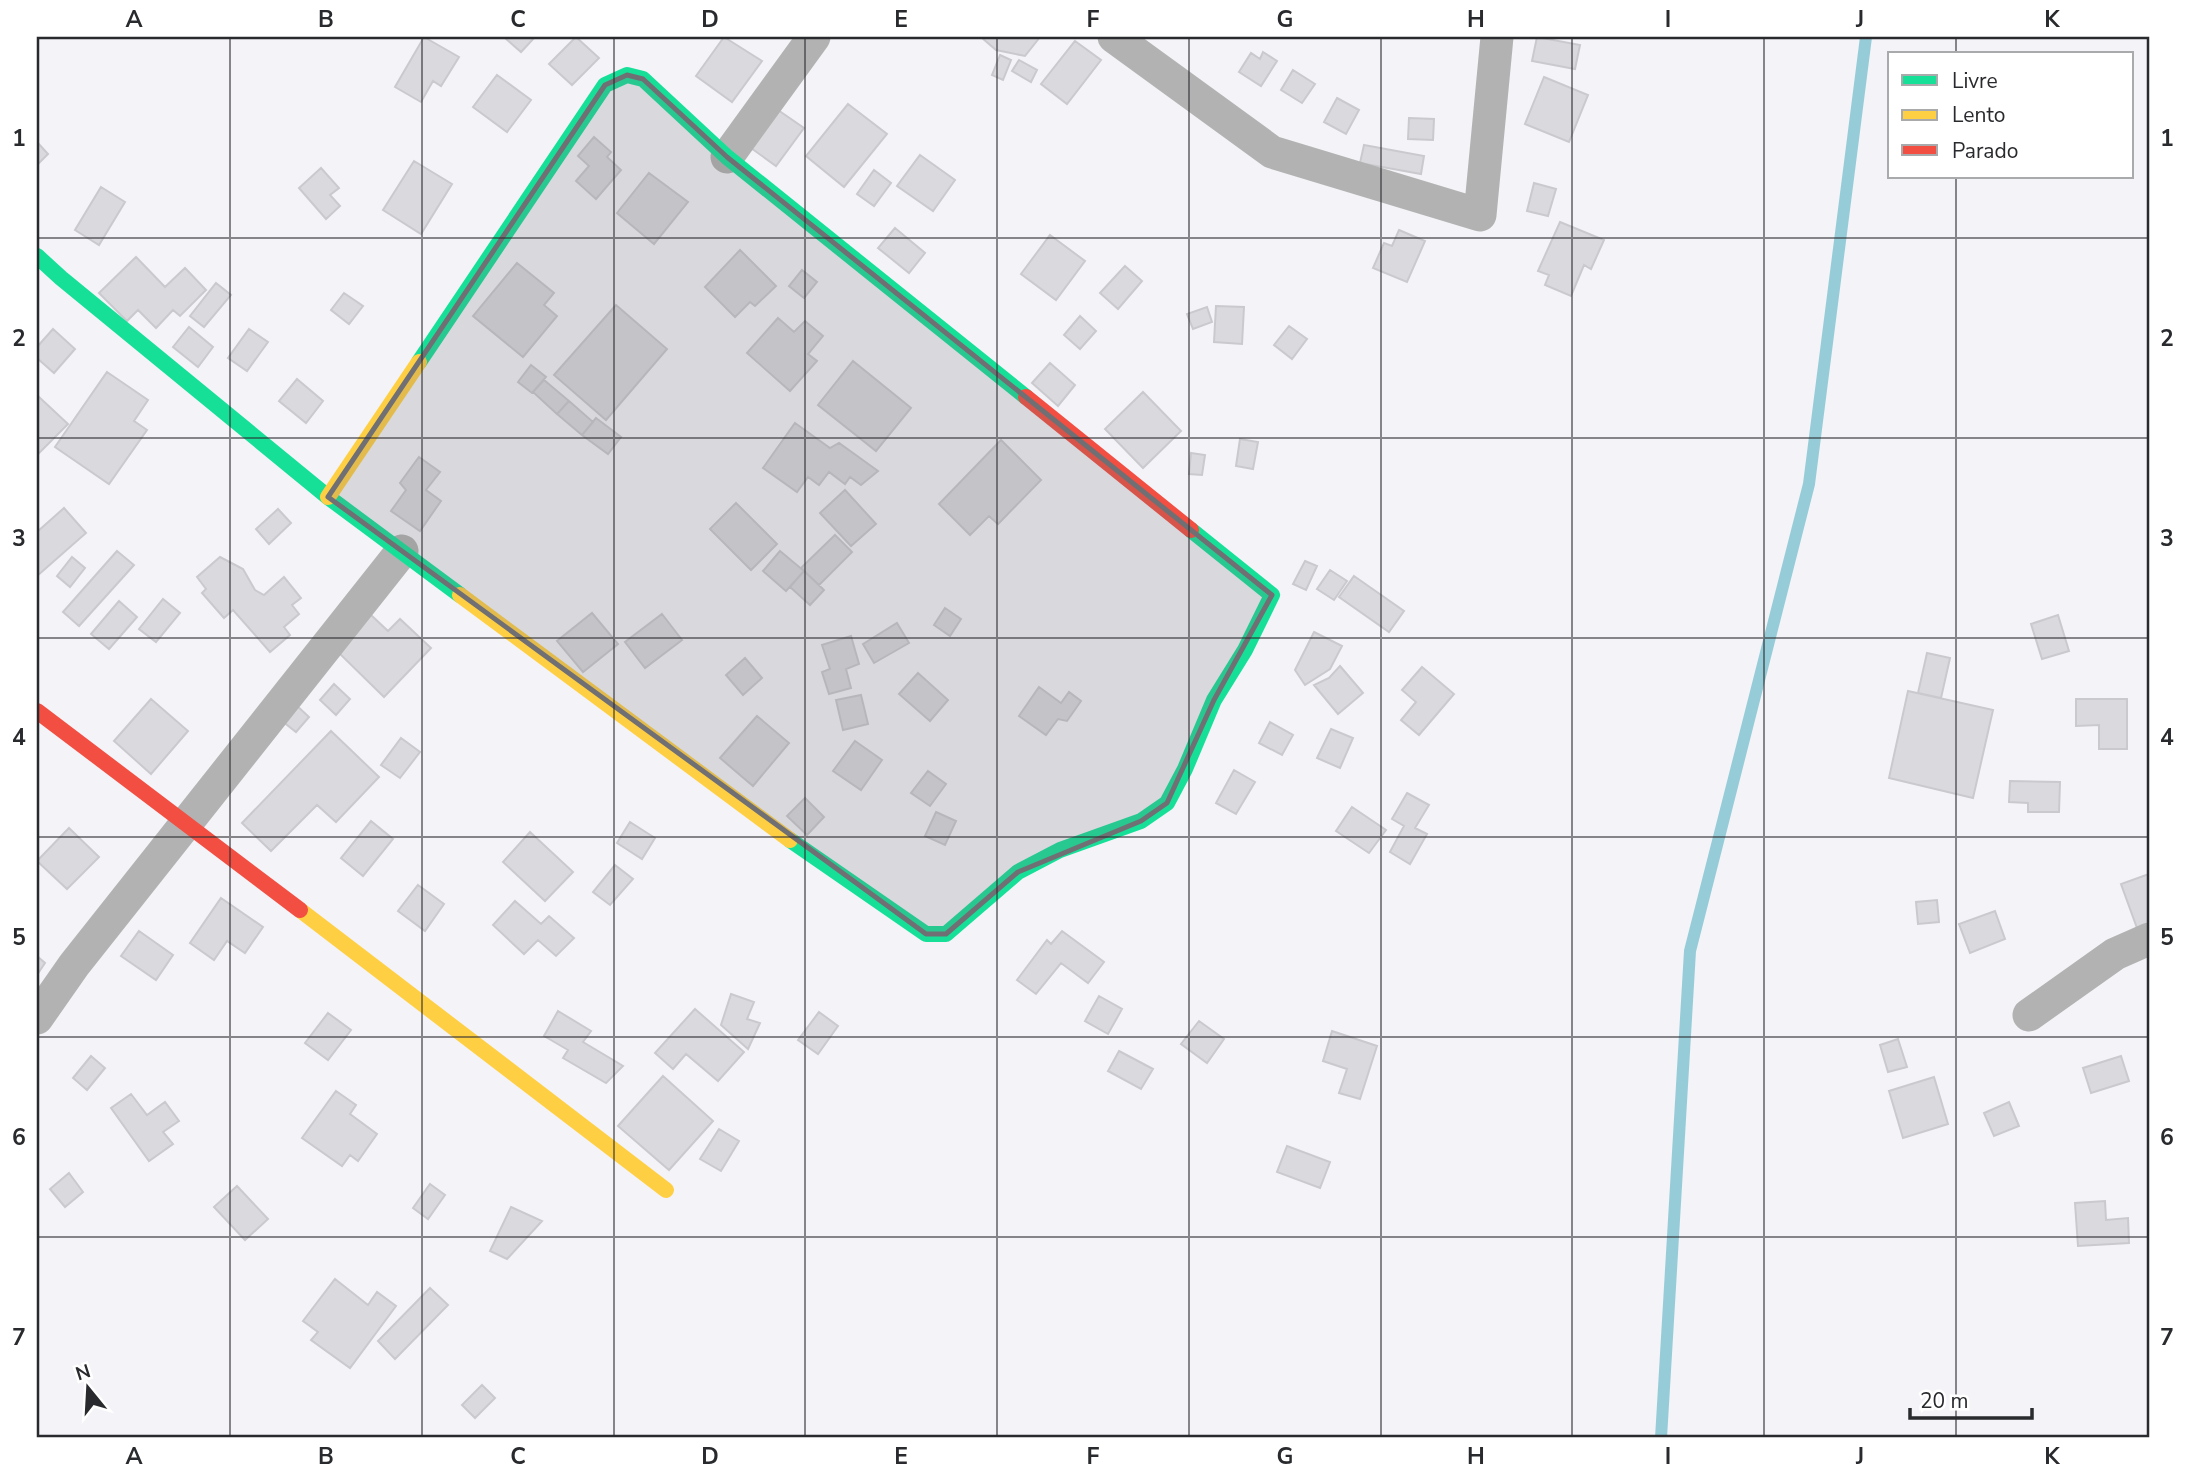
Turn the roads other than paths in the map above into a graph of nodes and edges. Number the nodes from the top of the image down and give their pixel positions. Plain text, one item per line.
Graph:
1 (814, 37) edge
2 (1114, 37) edge
3 (1497, 37) edge
4 (727, 157) junction
5 (37, 256) edge
6 (328, 497) junction
7 (402, 551) junction
8 (37, 711) edge
9 (187, 823) junction
10 (2149, 939) edge
11 (2029, 1015) dead end
12 (37, 1018) edge
13 (666, 1190) dead end

1 - 4 street
2 - 3 street
4 - 6 street
4 - 7 street
5 - 6 street
6 - 7 street
7 - 9 street
8 - 9 street
9 - 12 street
9 - 13 street
10 - 11 street

